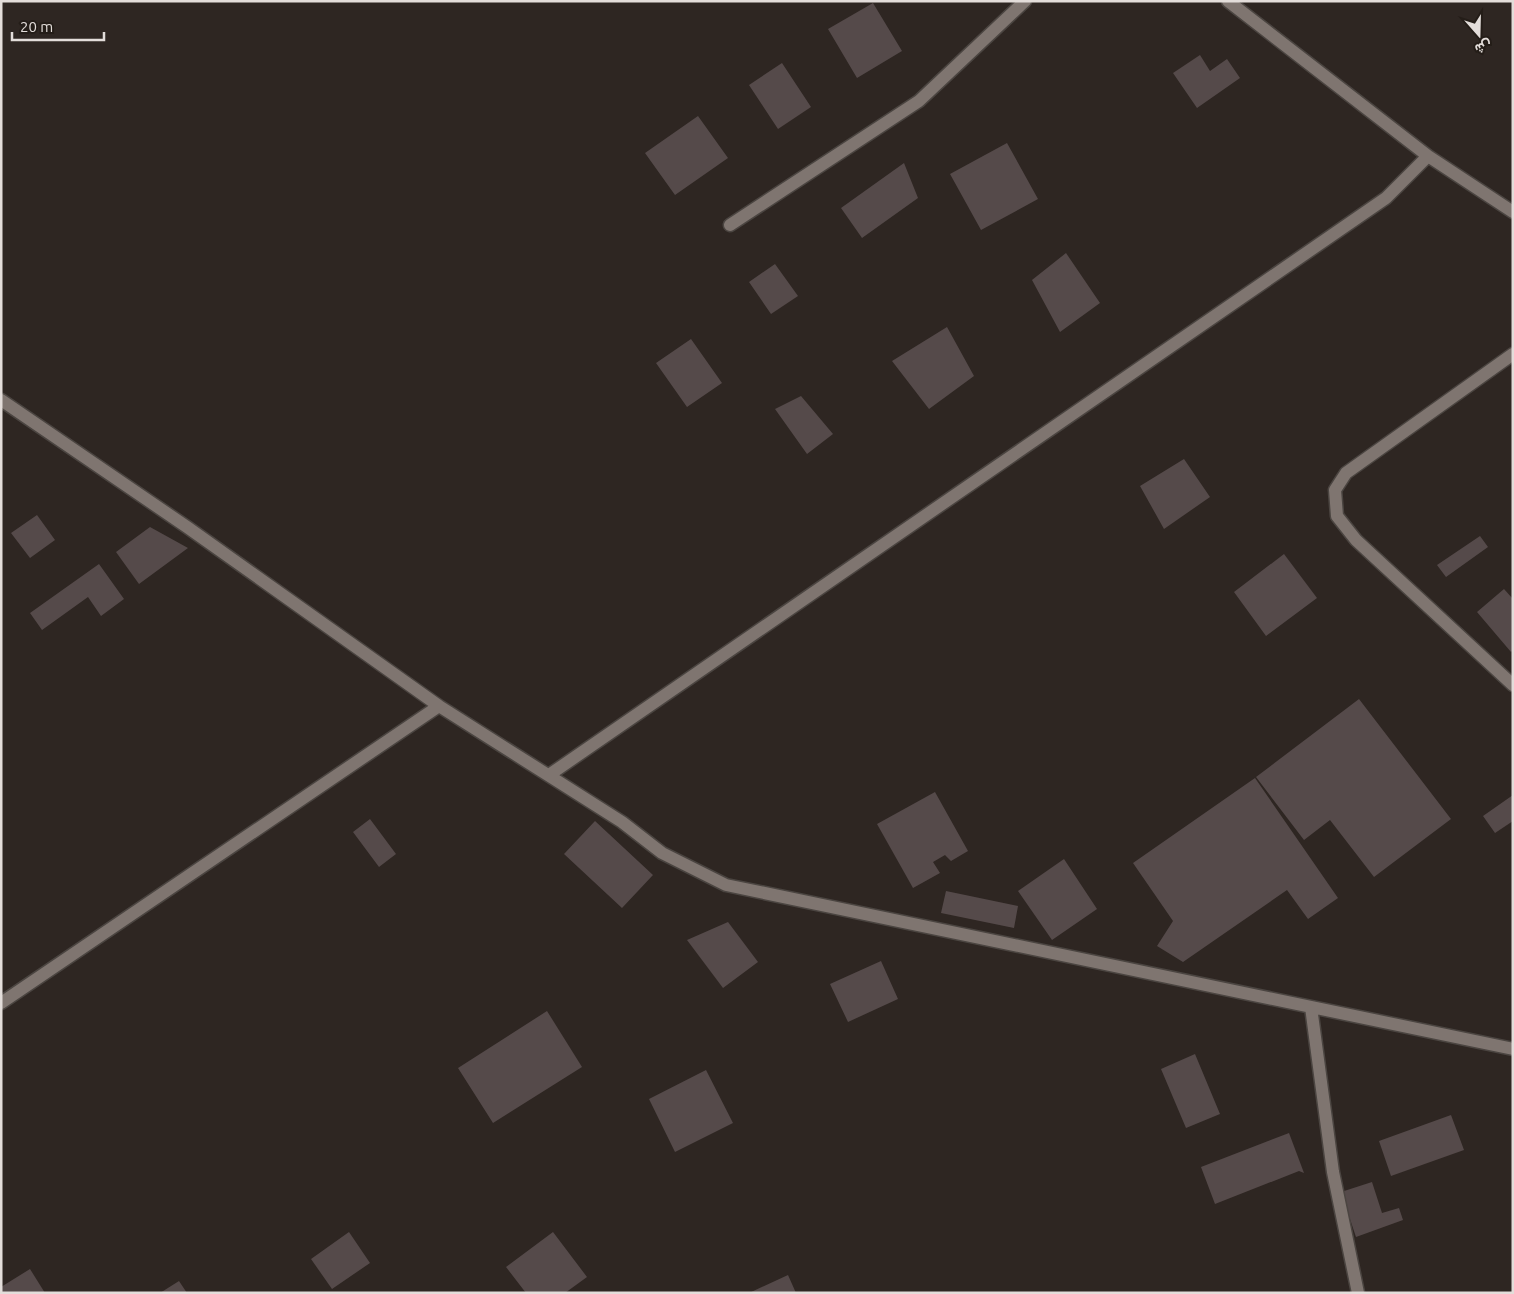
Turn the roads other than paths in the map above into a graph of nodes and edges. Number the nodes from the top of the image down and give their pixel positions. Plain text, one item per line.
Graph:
1 (1024, 1) edge
2 (1234, 3) edge
3 (1428, 156) junction
4 (1513, 212) edge
5 (730, 225) dead end
6 (1513, 354) edge
7 (1, 400) edge
8 (1513, 685) edge
9 (439, 706) junction
10 (549, 775) junction
11 (1, 1003) edge
12 (1311, 1007) junction
13 (1513, 1049) edge
14 (1358, 1293) edge

1 - 5 street
2 - 3 street
3 - 4 street
3 - 10 street
6 - 8 street
7 - 9 street
9 - 10 street
9 - 11 street
10 - 12 street
12 - 13 street
12 - 14 street

